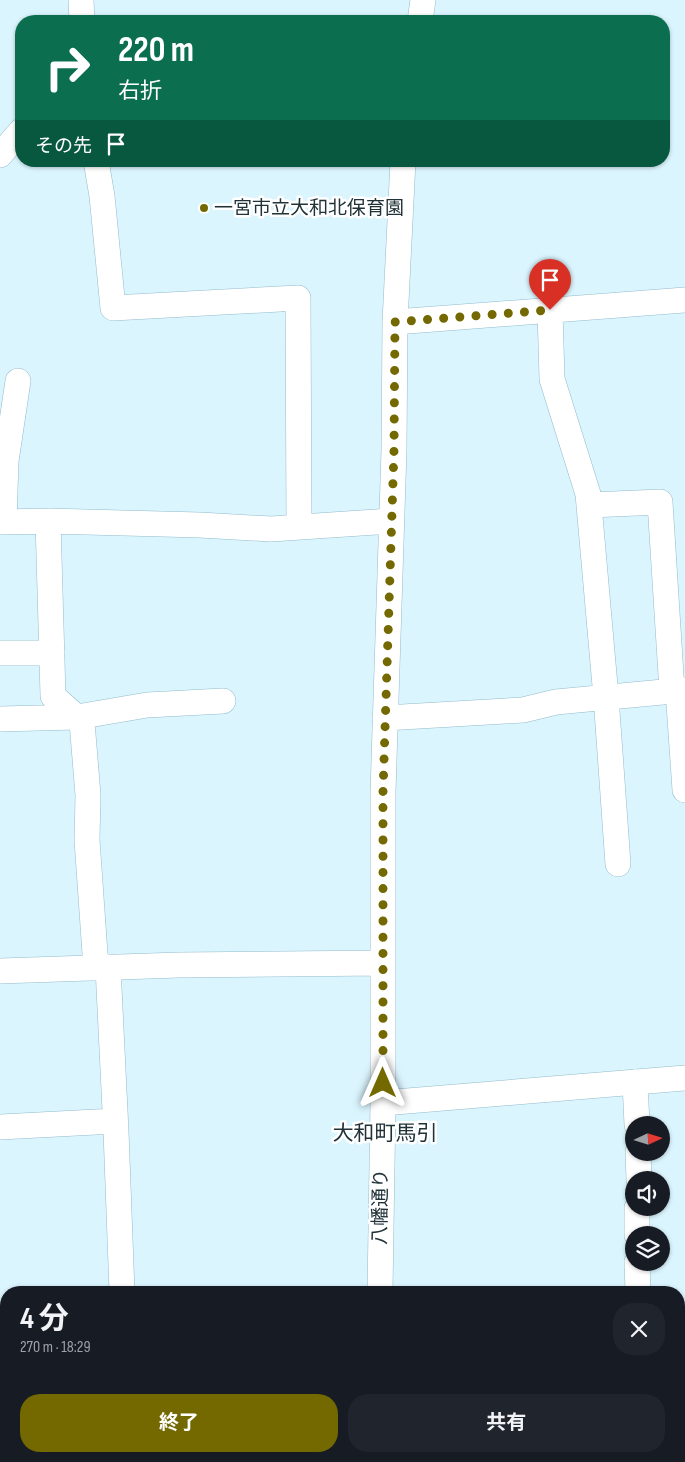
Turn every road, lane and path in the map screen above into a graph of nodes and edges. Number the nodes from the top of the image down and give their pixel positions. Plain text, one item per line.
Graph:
1 (81, 0) edge
2 (423, 0) edge
3 (82, 15) edge
4 (421, 15) edge
5 (15, 138) edge
6 (0, 155) edge
7 (97, 167) edge
8 (403, 167) edge
9 (685, 300) edge
10 (550, 310) junction
11 (395, 322) junction
12 (18, 382) dead end
13 (5, 431) edge
14 (590, 506) junction
15 (48, 521) junction
16 (391, 521) junction
17 (2, 522) edge
18 (299, 527) junction
19 (52, 653) junction
20 (0, 654) edge
21 (678, 690) edge
22 (606, 697) junction
23 (223, 701) dead end
24 (77, 717) junction
25 (385, 718) junction
26 (0, 719) edge
27 (685, 790) edge
28 (618, 864) dead end
29 (383, 963) junction
30 (102, 968) junction
31 (0, 972) edge
32 (685, 1078) edge
33 (635, 1082) junction
34 (383, 1102) junction
35 (637, 1116) edge
36 (116, 1121) junction
37 (0, 1127) edge
38 (637, 1271) edge
39 (122, 1286) edge
40 (380, 1286) edge
41 (638, 1286) edge

1 - 3 street
2 - 4 street
5 - 6 street
7 - 18 street
8 - 11 street, 八幡通り
9 - 10 street
10 - 11 street
10 - 14 street
11 - 16 street, 八幡通り
12 - 13 street
13 - 17 street
14 - 21 street
14 - 22 street
15 - 17 street
15 - 18 street
15 - 19 street
16 - 18 street
16 - 25 street, 八幡通り
19 - 20 street
19 - 24 street
21 - 22 street
21 - 27 street
22 - 25 street
22 - 28 street
23 - 24 street
24 - 26 street
24 - 30 street
25 - 29 street, 八幡通り
29 - 30 street
29 - 34 street, 八幡通り
30 - 31 street
30 - 36 street
32 - 33 street
33 - 34 street
33 - 35 street
34 - 40 street, 八幡通り
36 - 37 street
36 - 39 street
38 - 41 street

